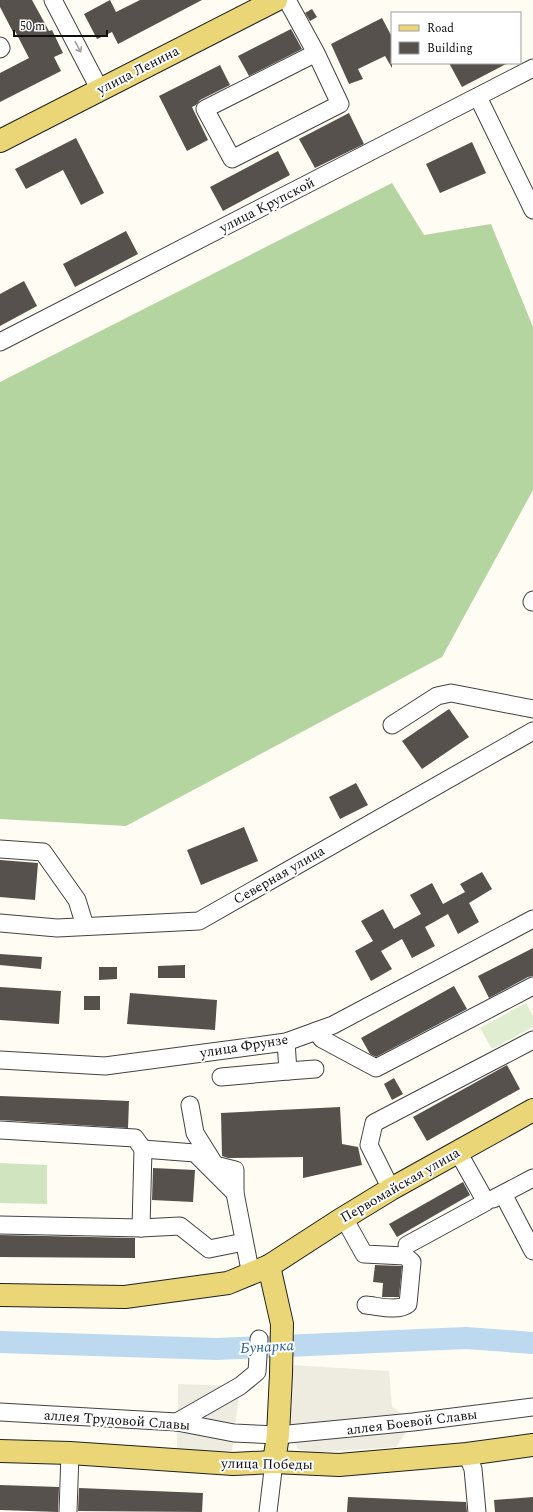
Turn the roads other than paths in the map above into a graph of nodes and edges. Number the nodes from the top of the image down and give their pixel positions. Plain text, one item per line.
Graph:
1 (53, 0) edge
2 (276, 0) edge
3 (287, 0) edge
4 (316, 53) junction
5 (533, 68) edge
6 (100, 90) junction
7 (478, 97) junction
8 (0, 141) edge
9 (533, 210) edge
10 (0, 342) edge
11 (533, 709) edge
12 (392, 725) dead end
13 (533, 730) edge
14 (0, 849) edge
15 (533, 919) edge
16 (0, 923) edge
17 (85, 926) junction
18 (533, 986) edge
19 (316, 1031) junction
20 (533, 1040) edge
21 (286, 1042) junction
22 (0, 1060) edge
23 (315, 1069) dead end
24 (288, 1071) junction
25 (221, 1077) dead end
26 (190, 1105) dead end
27 (533, 1110) edge
28 (0, 1130) edge
29 (143, 1149) junction
30 (458, 1152) junction
31 (533, 1178) edge
32 (391, 1189) junction
33 (235, 1193) junction
34 (502, 1194) junction
35 (486, 1202) junction
36 (344, 1218) junction
37 (0, 1225) edge
38 (141, 1228) junction
39 (244, 1242) junction
40 (408, 1246) dead end
41 (533, 1251) edge
42 (260, 1271) junction
43 (0, 1295) edge
44 (366, 1305) dead end
45 (259, 1339) dead end
46 (533, 1407) edge
47 (0, 1412) edge
48 (177, 1422) junction
49 (234, 1432) joint
50 (284, 1435) junction
51 (533, 1445) edge
52 (0, 1451) edge
53 (70, 1453) junction
54 (467, 1454) junction
55 (274, 1462) junction
56 (68, 1512) edge
57 (268, 1512) edge
58 (477, 1512) edge

1 -> 6 street
2 - 6 main road, улица Ленина
3 - 4 street
4 - 4 street
5 - 7 street, улица Крупской
6 - 8 main road, улица Ленина
7 - 9 street
7 - 10 street, улица Крупской
11 - 12 street
13 - 17 street, Северная улица
14 - 17 street
15 - 19 street, улица Фрунзе
16 - 17 street, Северная улица
18 - 19 street
19 - 21 street, улица Фрунзе
20 - 32 street
21 - 22 street, улица Фрунзе
21 - 24 street
23 - 24 street
24 - 25 street
26 - 33 street
27 - 30 main road, Первомайская улица
28 - 29 street
29 - 33 street
29 - 38 street
30 - 32 main road, Первомайская улица
30 - 35 street
31 - 34 street
32 - 36 main road, Первомайская улица
33 - 39 street
34 - 35 street
34 - 41 street
35 - 40 street
36 - 42 main road, Первомайская улица
36 - 44 street
37 - 38 street
38 - 39 street
39 - 42 street
42 - 43 main road, Первомайская улица
42 - 50 main road
45 - 48 street
46 - 50 street, аллея Боевой Славы
47 - 48 street, аллея Трудовой Славы
48 - 49 street, аллея Трудовой Славы
49 - 50 street, аллея Боевой Славы
50 - 55 main road
51 - 54 main road, улица Победы
52 - 53 main road, улица Победы
53 - 55 main road, улица Победы
53 - 56 street
54 - 55 main road, улица Победы
54 - 58 street
55 - 57 street

